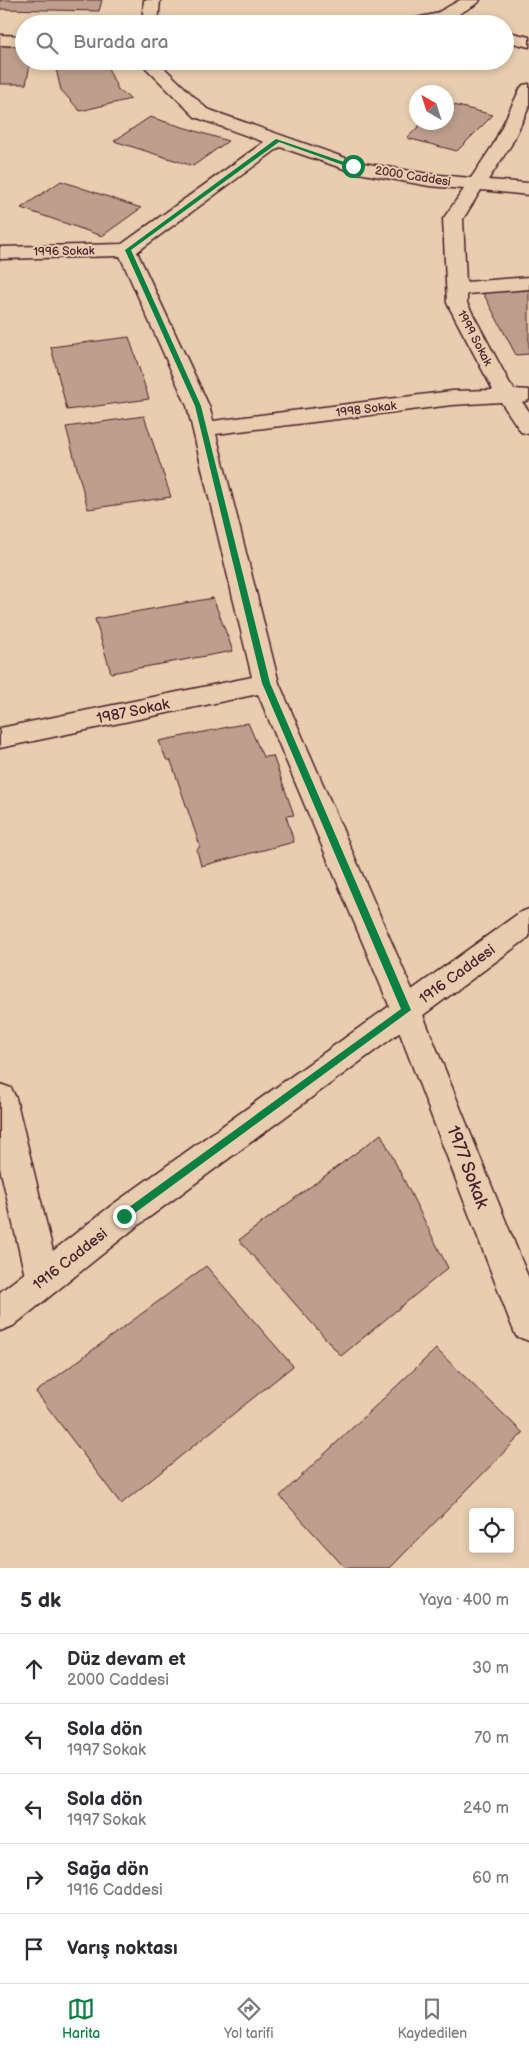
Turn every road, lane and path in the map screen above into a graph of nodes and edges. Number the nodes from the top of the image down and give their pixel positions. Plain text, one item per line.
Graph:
1 (152, 0) edge
2 (472, 0) edge
3 (151, 15) edge
4 (445, 15) edge
5 (514, 38) edge
6 (0, 40) edge
7 (15, 41) edge
8 (529, 42) edge
9 (156, 70) edge
10 (529, 89) edge
11 (278, 140) junction
12 (476, 186) junction
13 (529, 189) edge
14 (128, 250) junction
15 (0, 252) edge
16 (529, 283) edge
17 (456, 289) junction
18 (518, 395) edge
19 (529, 427) edge
20 (204, 429) junction
21 (266, 683) junction
22 (0, 738) edge
23 (529, 921) edge
24 (406, 1010) junction
25 (0, 1098) edge
26 (43, 1280) junction
27 (0, 1314) edge
28 (529, 1324) edge

1 - 3 street
2 - 4 street
5 - 8 street
6 - 7 street
9 - 11 street, 2000 Caddesi
10 - 12 street, 1999 Sokak
11 - 12 street, 2000 Caddesi
11 - 14 street
12 - 13 street, 2000 Caddesi
12 - 17 street, 1999 Sokak
14 - 15 street, 1996 Sokak
14 - 20 street, 1977 Sokak
16 - 17 street
17 - 18 street, 1999 Sokak
18 - 19 street, 1999 Sokak
18 - 20 street, 1998 Sokak
20 - 21 street, 1977 Sokak
21 - 22 street, 1987 Sokak
21 - 24 street, 1977 Sokak
23 - 24 street, 1916 Caddesi
24 - 26 street, 1916 Caddesi
24 - 28 street, 1977 Sokak
25 - 26 street
26 - 27 street, 1916 Caddesi

